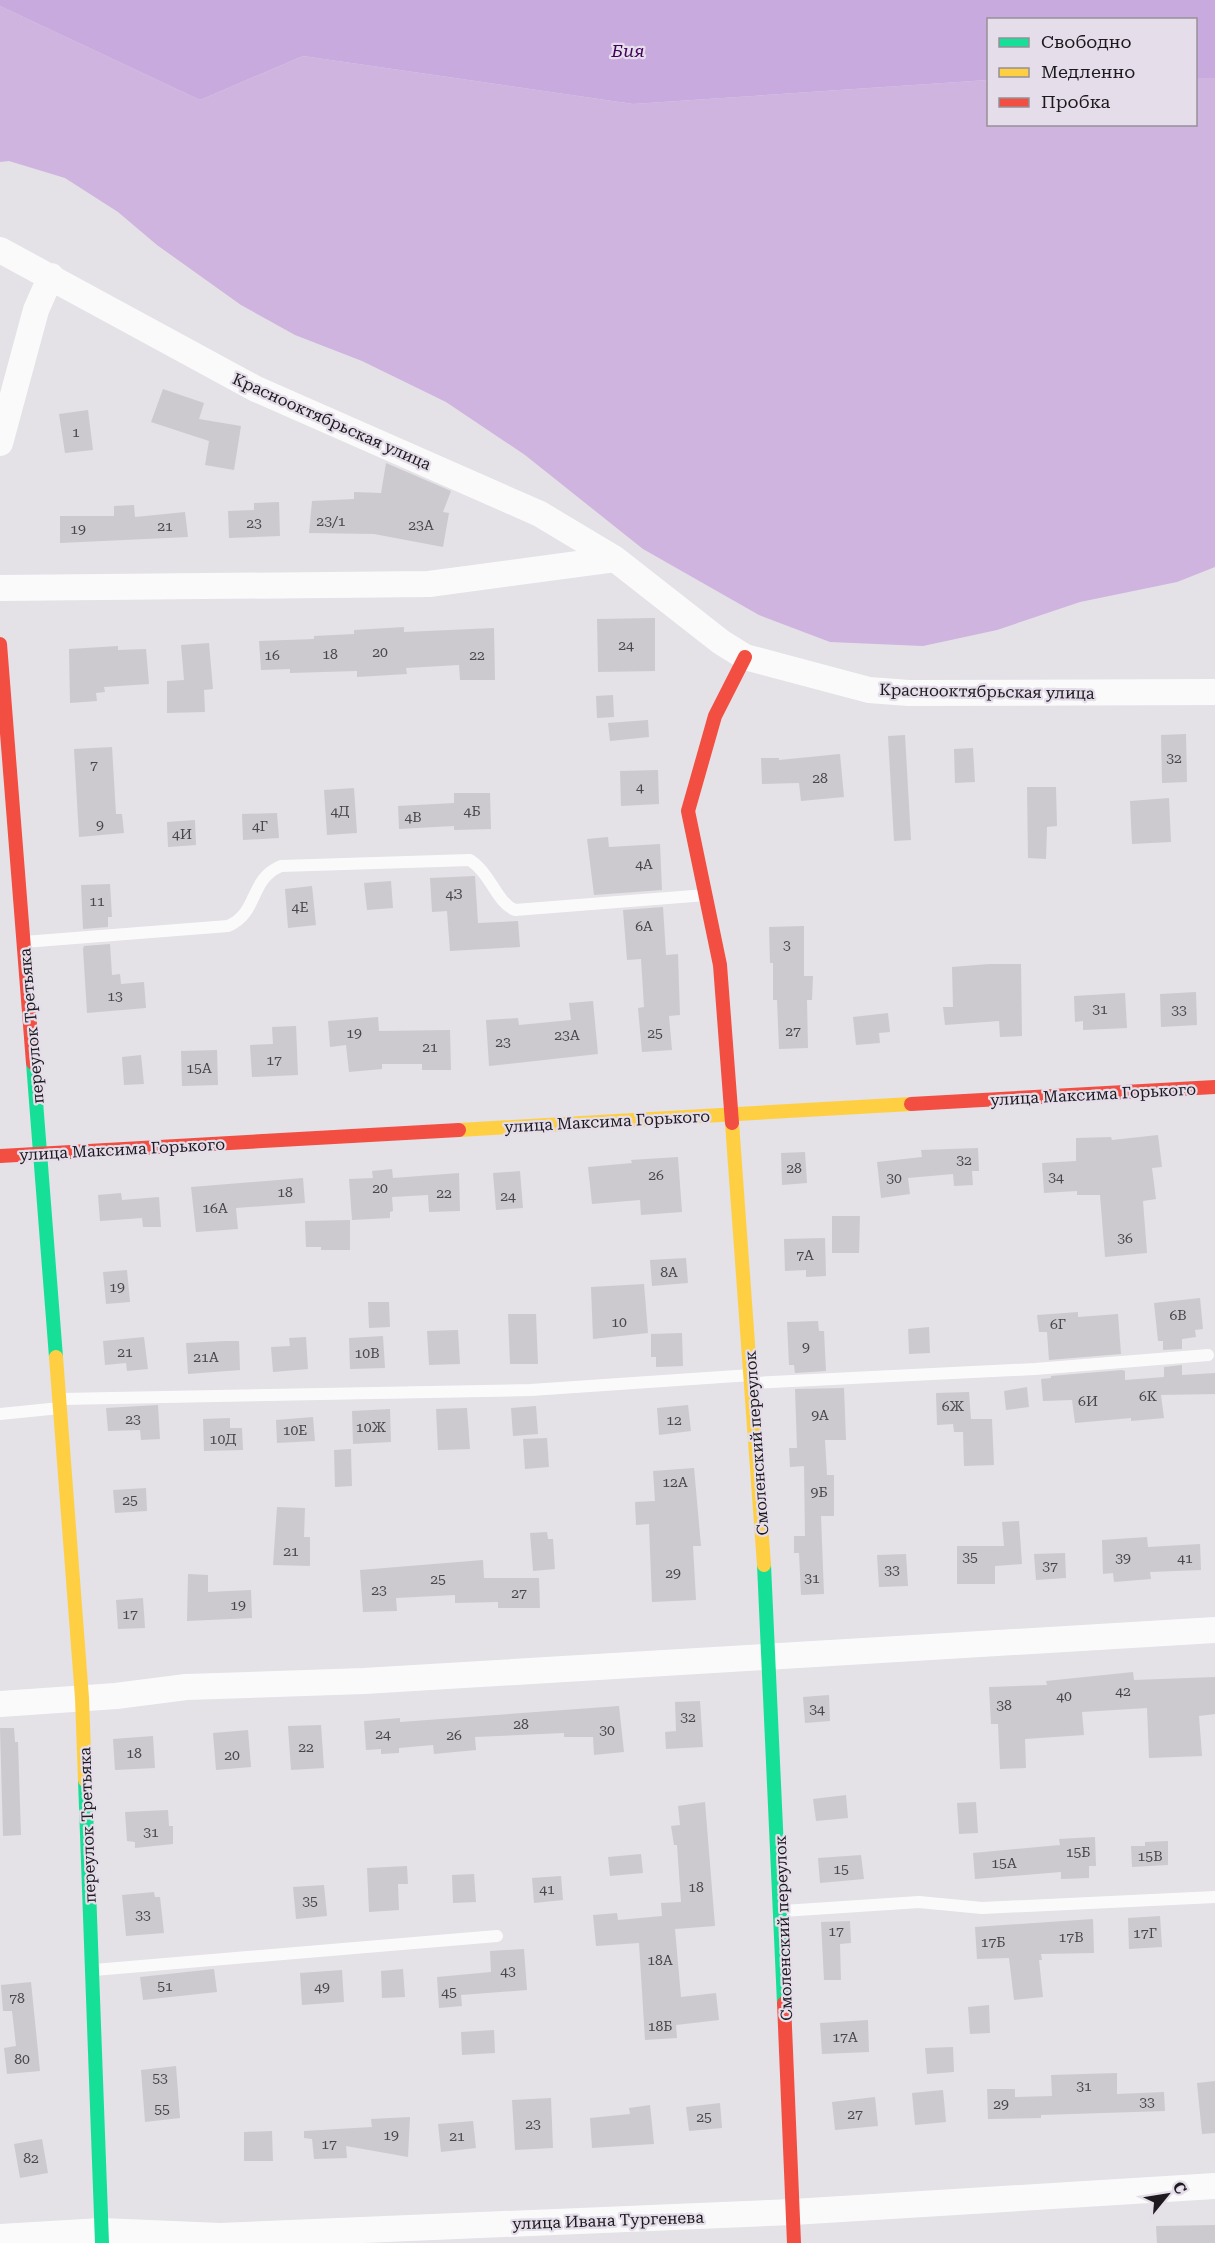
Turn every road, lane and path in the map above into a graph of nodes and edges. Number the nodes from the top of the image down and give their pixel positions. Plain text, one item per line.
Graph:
1 (0, 250) edge
2 (51, 276) junction
3 (0, 443) edge
4 (615, 559) junction
5 (0, 588) edge
6 (0, 644) edge
7 (745, 657) junction
8 (1215, 692) edge
9 (707, 895) junction
10 (24, 942) junction
11 (1215, 1087) edge
12 (732, 1114) junction
13 (42, 1154) junction
14 (0, 1156) edge
15 (1208, 1355) dead end
16 (752, 1379) junction
17 (60, 1404) junction
18 (0, 1414) edge
19 (1215, 1630) edge
20 (770, 1656) junction
21 (82, 1698) junction
22 (0, 1704) edge
23 (1215, 1897) edge
24 (783, 1911) junction
25 (497, 1936) dead end
26 (92, 1970) junction
27 (1215, 2186) edge
28 (793, 2212) junction
29 (0, 2237) edge
30 (102, 2237) edge
31 (794, 2243) edge

1 - 2 street, Краснооктябрьская улица
2 - 3 street
2 - 4 street, Краснооктябрьская улица
4 - 5 street
4 - 7 street, Краснооктябрьская улица
6 - 10 street, переулок Третьяка
7 - 8 street, Краснооктябрьская улица
7 - 9 street, Смоленский переулок
9 - 10 lane
9 - 12 street, Смоленский переулок
10 - 13 street, переулок Третьяка
11 - 12 street, улица Максима Горького
12 - 13 street, улица Максима Горького
12 - 16 street, Смоленский переулок
13 - 14 street, улица Максима Горького
13 - 17 street, переулок Третьяка
15 - 16 lane
16 - 17 lane
16 - 20 street, Смоленский переулок
17 - 18 lane
17 - 21 street, переулок Третьяка
19 - 20 street
20 - 21 street
20 - 24 street, Смоленский переулок
21 - 22 street
21 - 26 street, переулок Третьяка
23 - 24 lane
24 - 28 street, Смоленский переулок
25 - 26 lane
26 - 30 street, переулок Третьяка
27 - 28 street, улица Ивана Тургенева
28 - 30 street, улица Ивана Тургенева
28 - 31 street, Смоленский переулок
29 - 30 street, улица Ивана Тургенева

